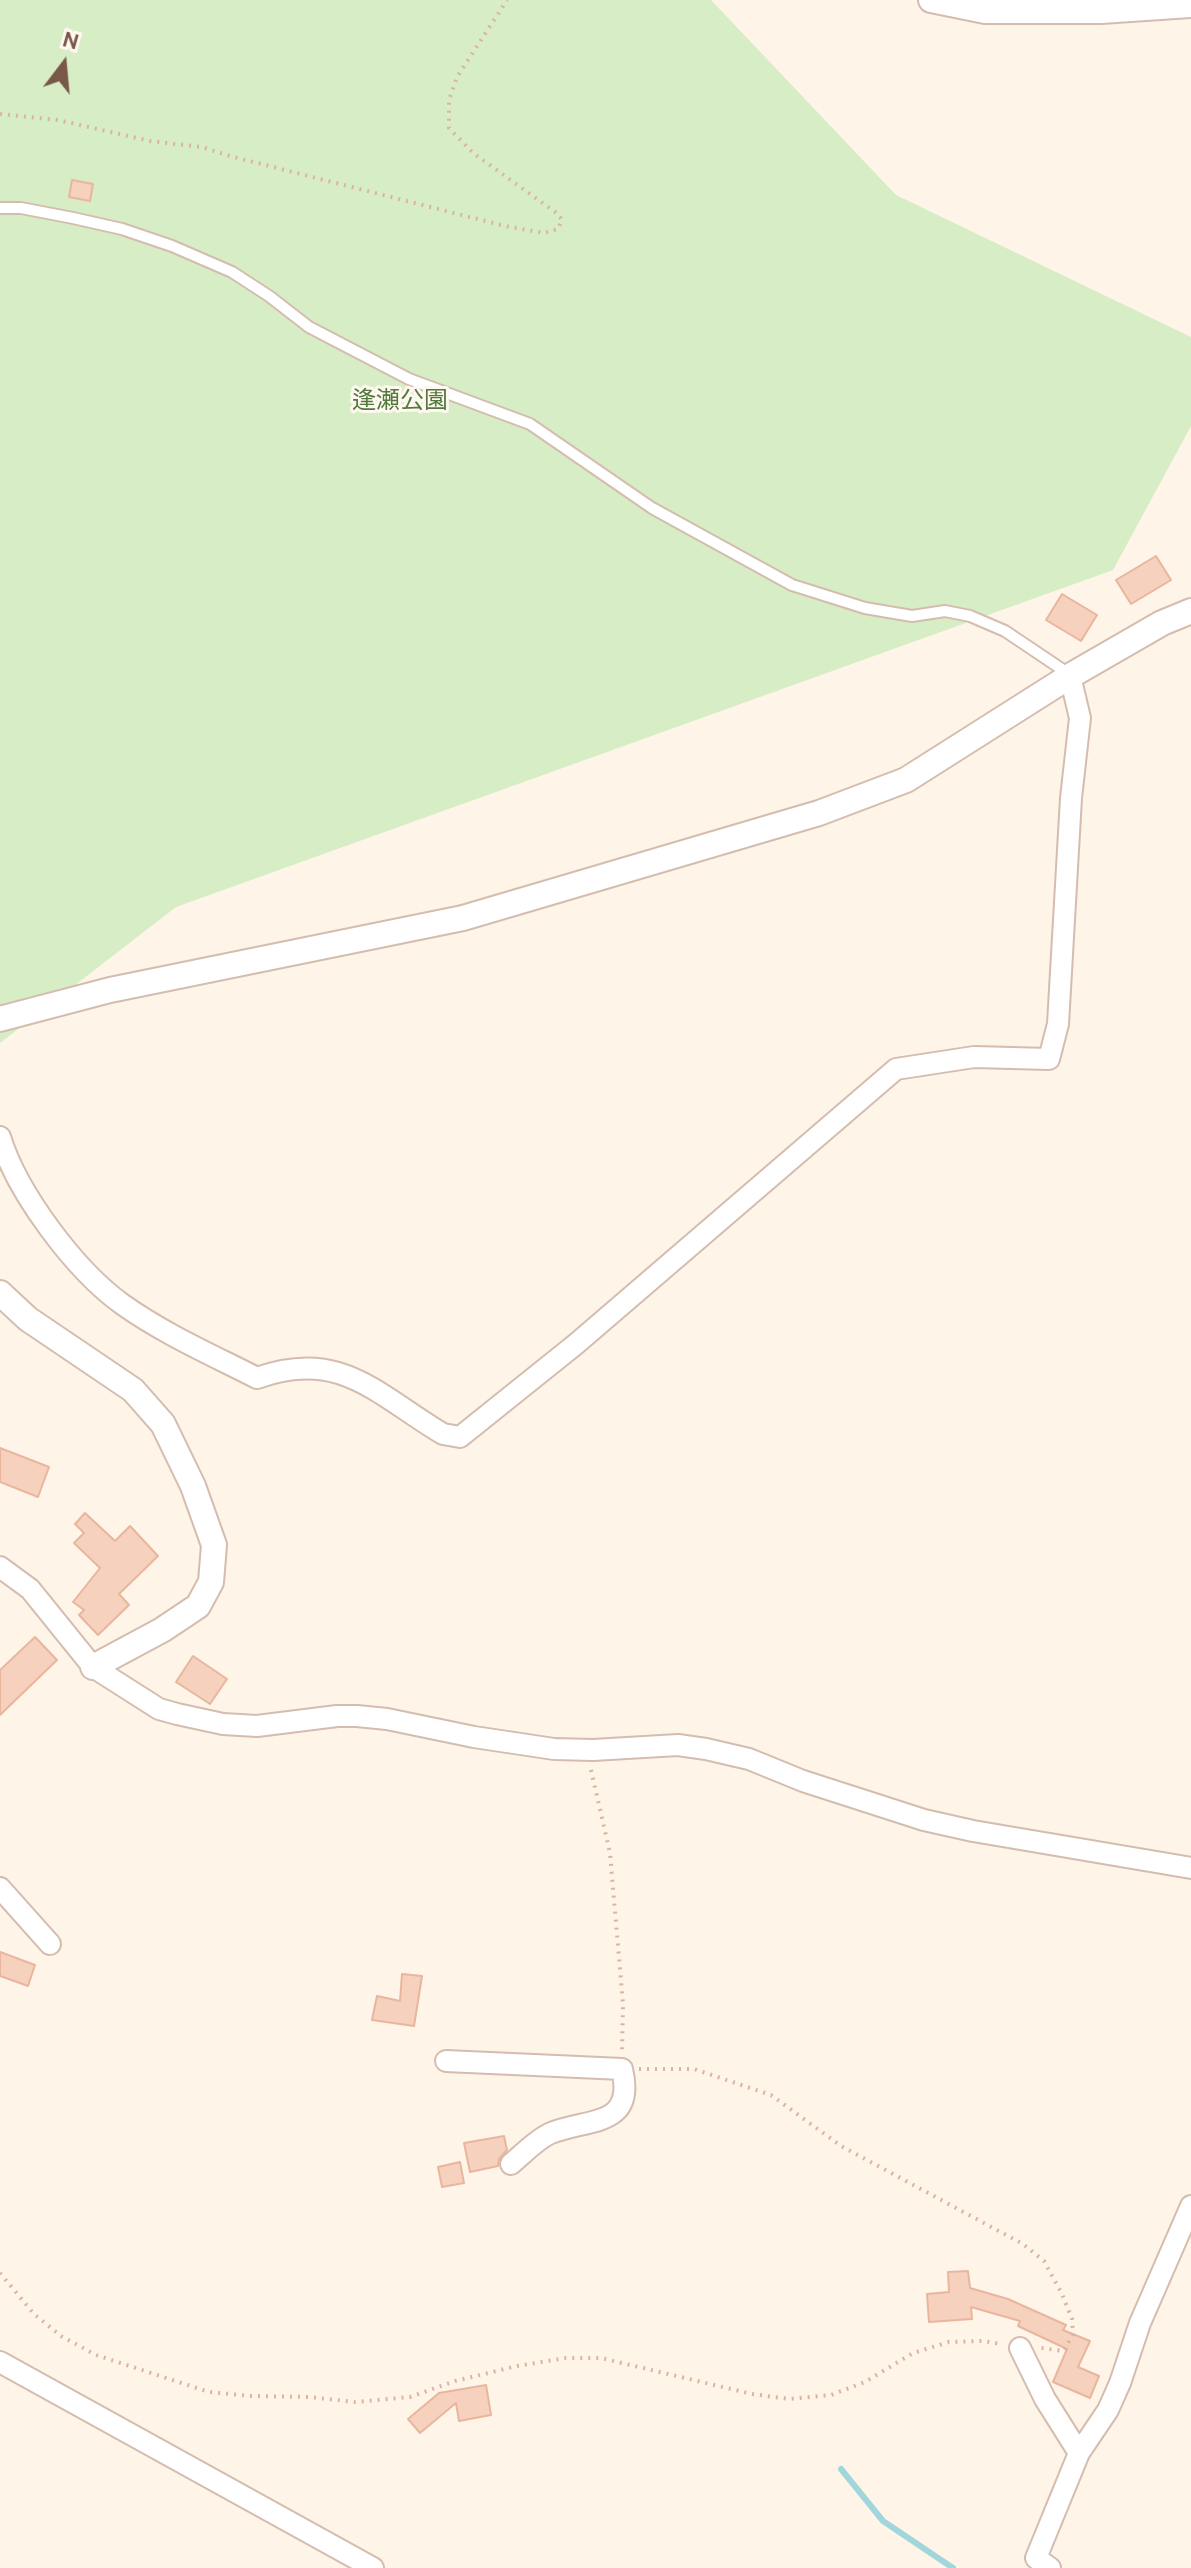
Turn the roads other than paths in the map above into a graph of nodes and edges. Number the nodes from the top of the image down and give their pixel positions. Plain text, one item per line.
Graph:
1 (931, 0) edge
2 (1191, 5) edge
3 (0, 208) edge
4 (1191, 611) edge
5 (1070, 676) junction
6 (0, 1019) edge
7 (0, 1137) edge
8 (0, 1293) edge
9 (0, 1567) edge
10 (93, 1667) junction
11 (1191, 1868) edge
12 (0, 1888) edge
13 (50, 1944) dead end
14 (446, 2061) dead end
15 (511, 2164) dead end
16 (1191, 2206) edge
17 (1020, 2348) road end
18 (0, 2362) edge
19 (1079, 2453) junction
20 (373, 2568) edge
21 (1050, 2568) edge

1 - 2 street
3 - 5 lane
4 - 5 street
5 - 6 street
5 - 7 street
8 - 10 street
9 - 10 street
10 - 11 street
12 - 13 street
14 - 15 street
16 - 19 street
17 - 19 street
18 - 20 street
19 - 21 street

